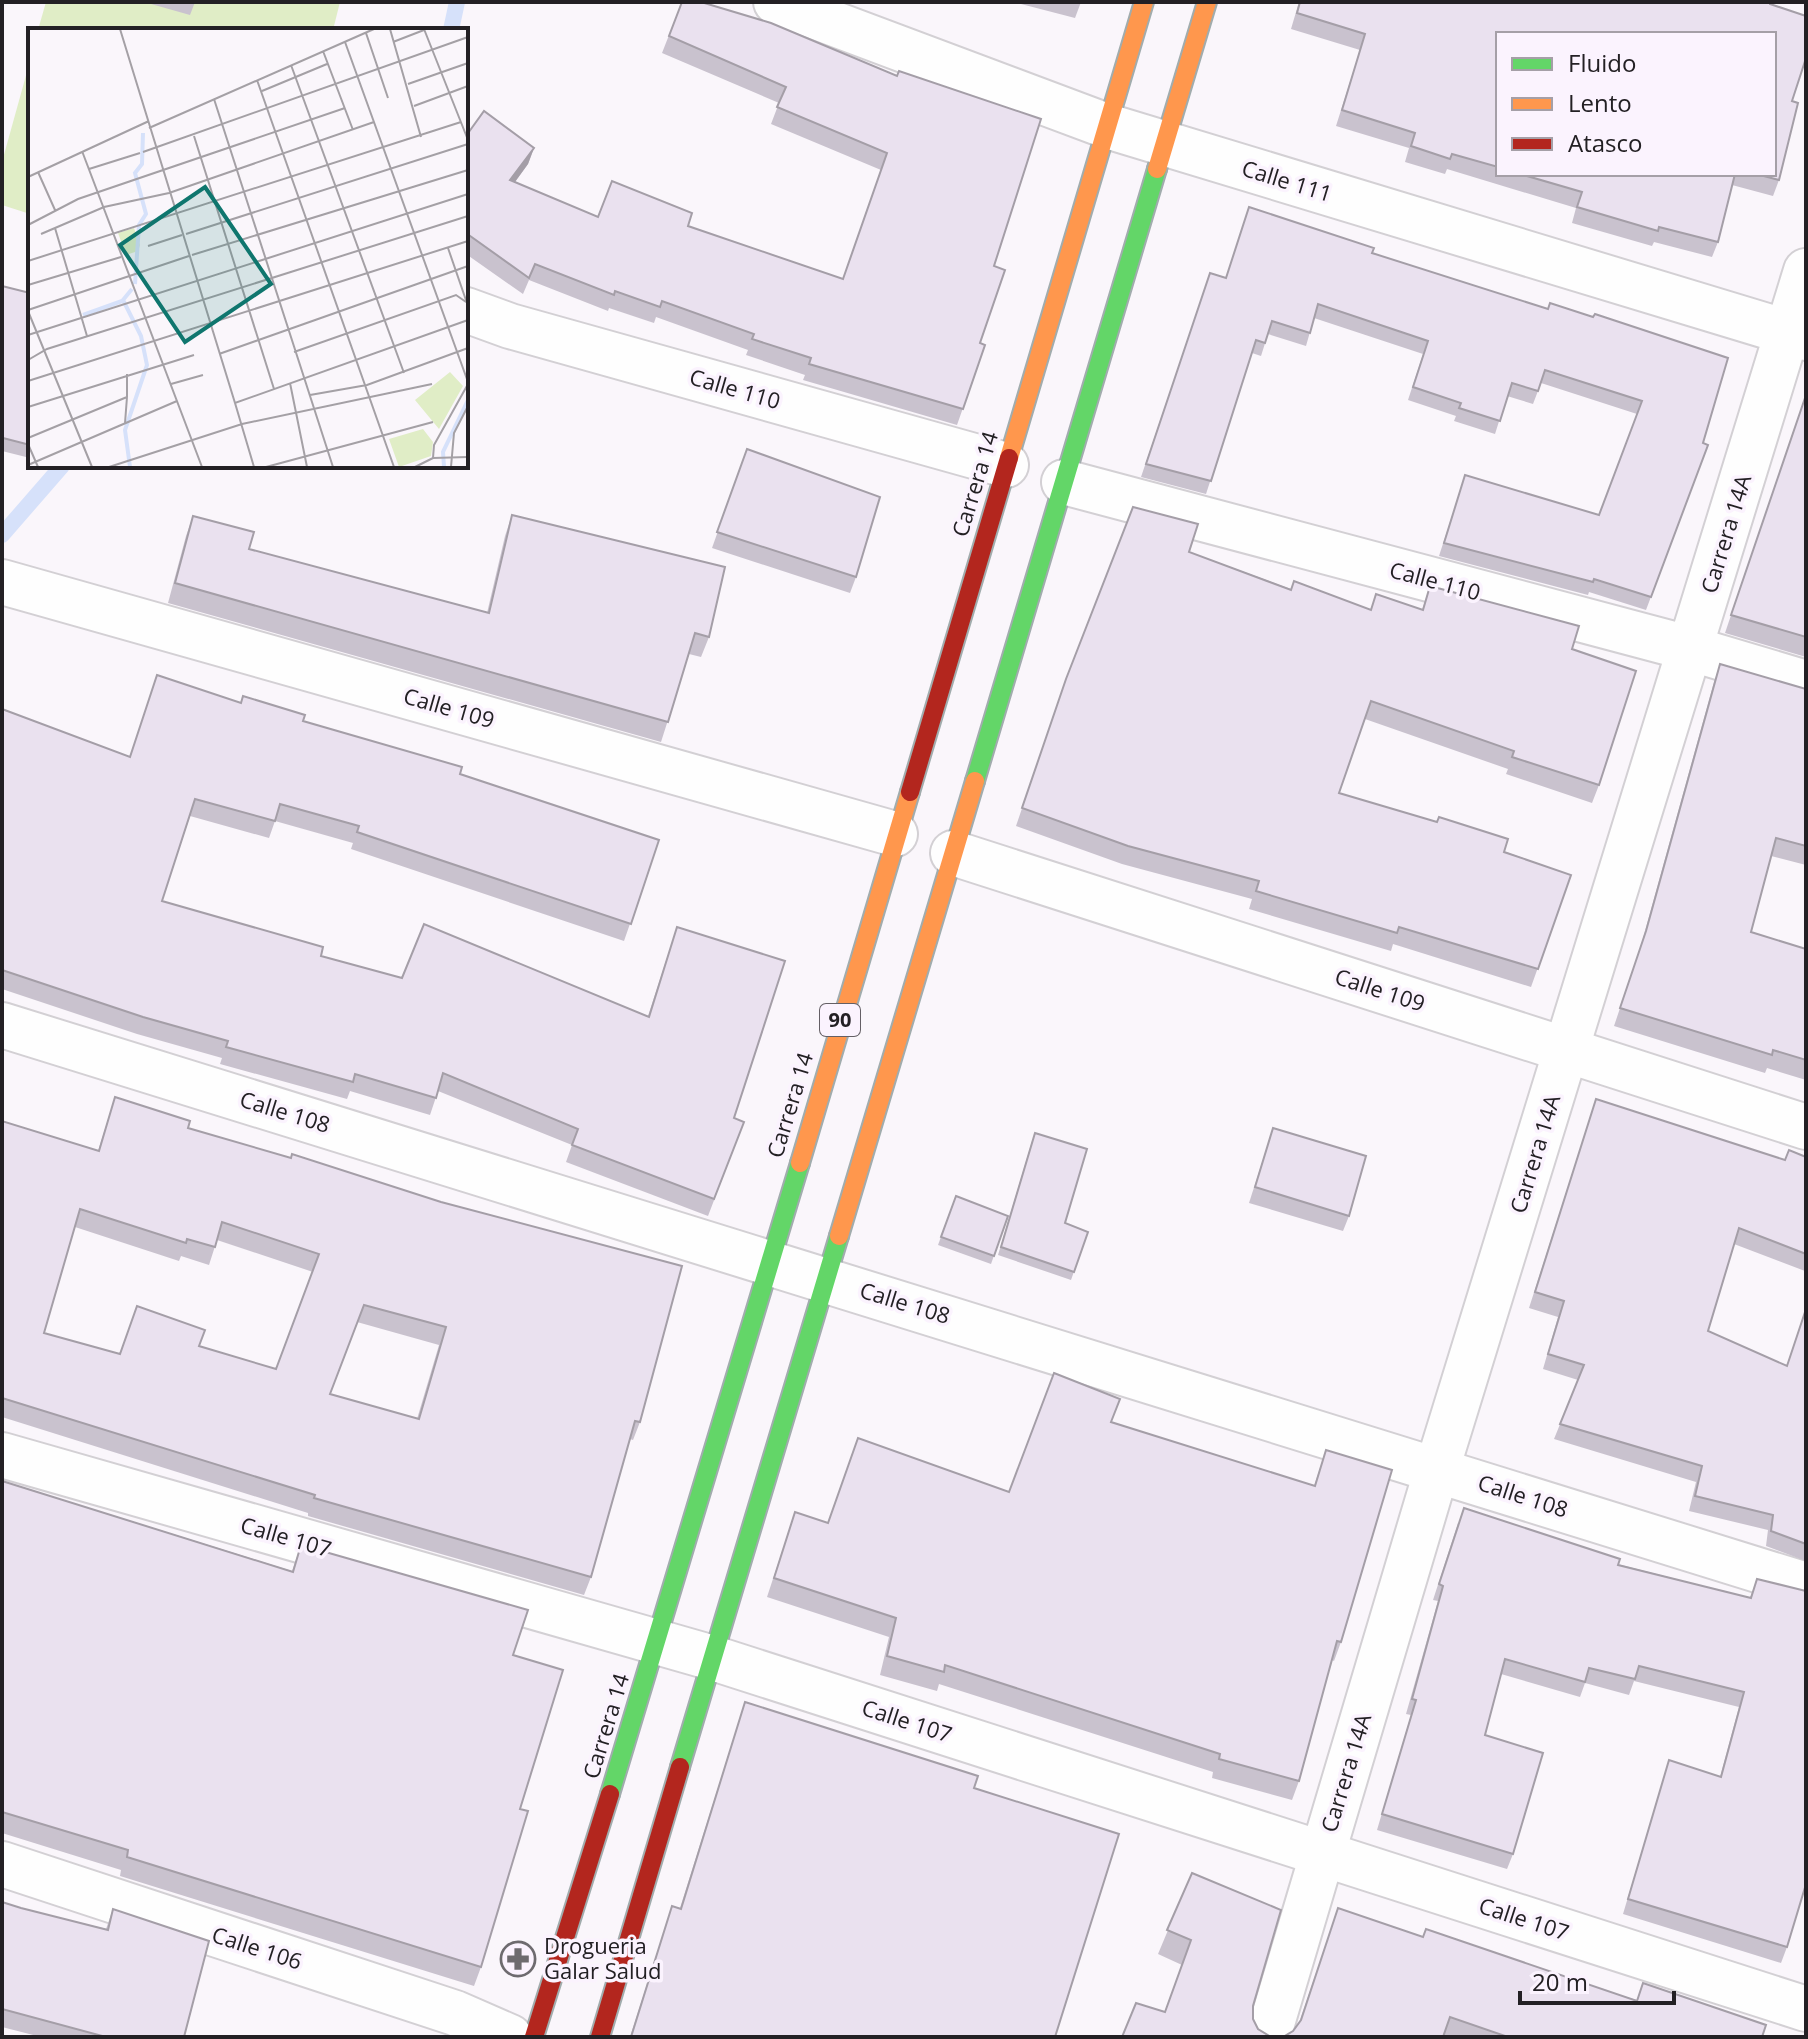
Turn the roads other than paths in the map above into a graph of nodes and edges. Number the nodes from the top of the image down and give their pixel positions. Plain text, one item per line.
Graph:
1 (776, 2) edge
2 (1144, 2) edge
3 (1207, 2) edge
4 (1107, 126) junction
5 (1165, 144) junction
6 (1806, 271) edge
7 (468, 311) edge
8 (1797, 335) edge
9 (1006, 465) junction
10 (1064, 482) junction
11 (4, 582) edge
12 (1692, 649) junction
13 (1806, 683) edge
14 (895, 834) junction
15 (953, 853) junction
16 (2, 1025) edge
17 (1568, 1050) junction
18 (1806, 1127) edge
19 (768, 1261) junction
20 (826, 1278) junction
21 (2, 1455) edge
22 (1437, 1469) junction
23 (1806, 1585) edge
24 (657, 1644) junction
25 (713, 1658) junction
26 (1322, 1854) junction
27 (2, 1864) edge
28 (1806, 2009) edge
29 (510, 2037) edge
30 (534, 2037) edge
31 (600, 2037) edge
32 (1268, 2037) edge

1 - 4 street, Calle 111
2 - 4 main road, Carrera 14 / 90
3 - 5 main road
4 - 5 street, Calle 111
4 - 9 main road, Carrera 14 / 90
5 - 8 street, Calle 111
5 - 10 main road
6 - 8 street, Carrera 14A
7 - 9 street, Calle 110
8 - 12 street, Carrera 14A
9 - 14 main road, Carrera 14 / 90
10 - 12 street, Calle 110
10 - 15 main road
11 - 14 street, Calle 109
12 - 13 street, Calle 110
12 - 17 street, Carrera 14A
14 - 19 main road, Carrera 14 / 90
15 - 17 street, Calle 109
15 - 20 main road
16 - 19 street, Calle 108
17 - 18 street, Calle 109
17 - 22 street, Carrera 14A
19 - 20 street, Calle 108
19 - 24 main road, Carrera 14 / 90
20 - 22 street, Calle 108
20 - 25 main road
21 - 24 street, Calle 107
22 - 23 street, Calle 108
22 - 26 street, Carrera 14A
24 - 25 street, Calle 107
24 - 30 main road, Carrera 14 / 90
25 - 26 street, Calle 107
25 - 31 main road
26 - 28 street, Calle 107
26 - 32 street, Carrera 14A
27 - 29 street, Calle 106

